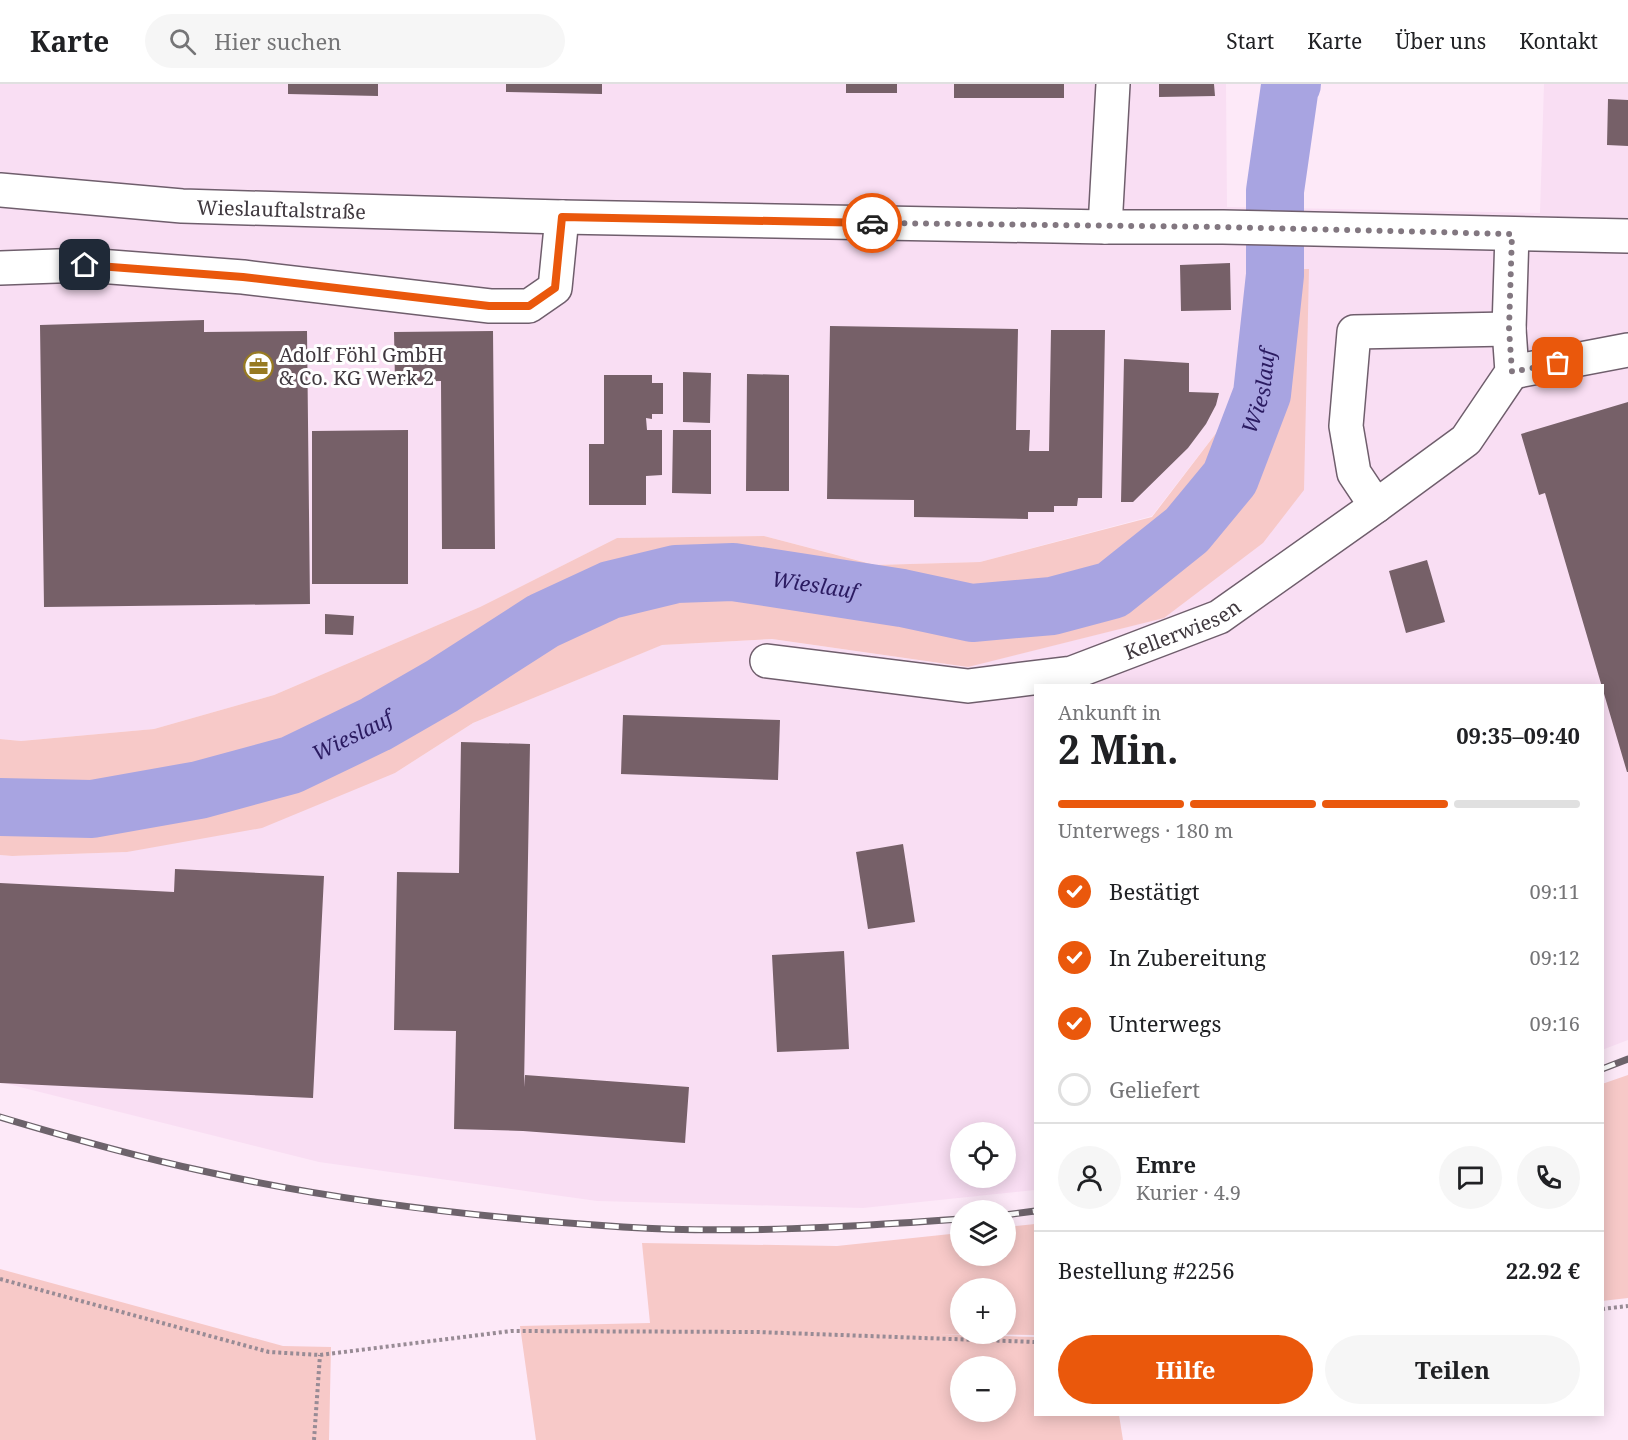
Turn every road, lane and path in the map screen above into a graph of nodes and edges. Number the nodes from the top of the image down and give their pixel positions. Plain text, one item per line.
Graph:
1 (1113, 84) edge
2 (0, 190) edge
3 (562, 217) junction
4 (1105, 227) junction
5 (1512, 234) junction
6 (1628, 236) edge
7 (0, 268) edge
8 (1509, 329) junction
9 (1628, 350) edge
10 (1512, 372) junction
11 (1376, 506) junction
12 (767, 661) dead end
13 (0, 1279) edge
14 (1628, 1306) edge
15 (1604, 1310) edge
16 (1034, 1342) edge
17 (320, 1355) junction
18 (314, 1440) edge

1 - 4 street
2 - 3 street, Wieslauftalstraße
3 - 4 street, Wieslauftalstraße
3 - 7 street
4 - 5 street, Wieslauftalstraße
5 - 6 street, Wieslauftalstraße
5 - 8 street
8 - 10 street
8 - 11 street
9 - 10 street
10 - 11 street, Kellerwiesen
11 - 12 street, Kellerwiesen
13 - 17 path
14 - 15 path
16 - 17 path
17 - 18 path

